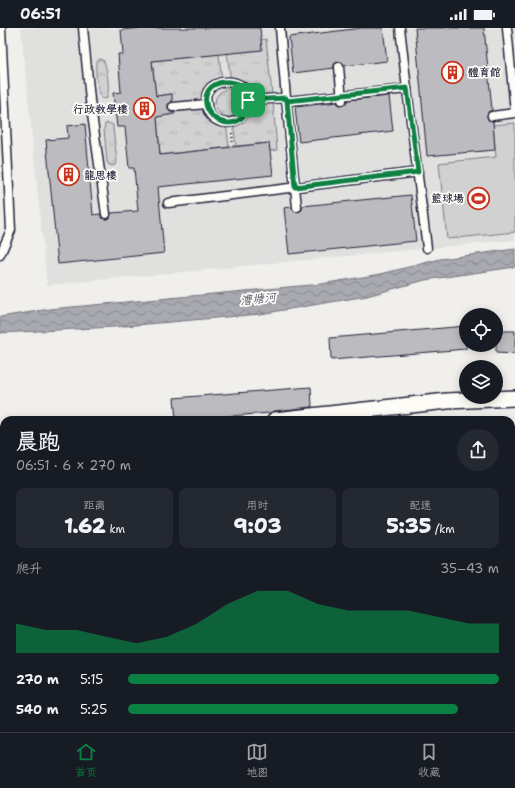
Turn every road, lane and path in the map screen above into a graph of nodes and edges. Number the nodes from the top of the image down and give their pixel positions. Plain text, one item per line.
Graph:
1 (1, 28) edge
2 (83, 28) edge
3 (280, 28) edge
4 (400, 28) edge
5 (507, 28) edge
6 (339, 67) dead end
7 (407, 88) junction
8 (342, 98) junction
9 (287, 99) junction
10 (248, 100) junction
11 (207, 104) junction
12 (173, 106) dead end
13 (515, 113) edge
14 (492, 116) dead end
15 (418, 172) junction
16 (295, 187) junction
17 (168, 203) dead end
18 (297, 207) dead end
19 (106, 214) dead end
20 (427, 248) dead end
21 (0, 255) edge
22 (515, 398) edge
23 (346, 416) edge

1 - 21 lane
2 - 19 lane
3 - 9 lane
4 - 7 lane
5 - 13 lane
6 - 8 lane
7 - 8 lane
7 - 15 lane
8 - 9 lane
9 - 10 lane
9 - 16 lane
10 - 11 lane
10 - 11 lane
11 - 12 lane
13 - 14 lane
15 - 16 lane
15 - 20 lane
16 - 17 lane
16 - 18 lane
22 - 23 street

